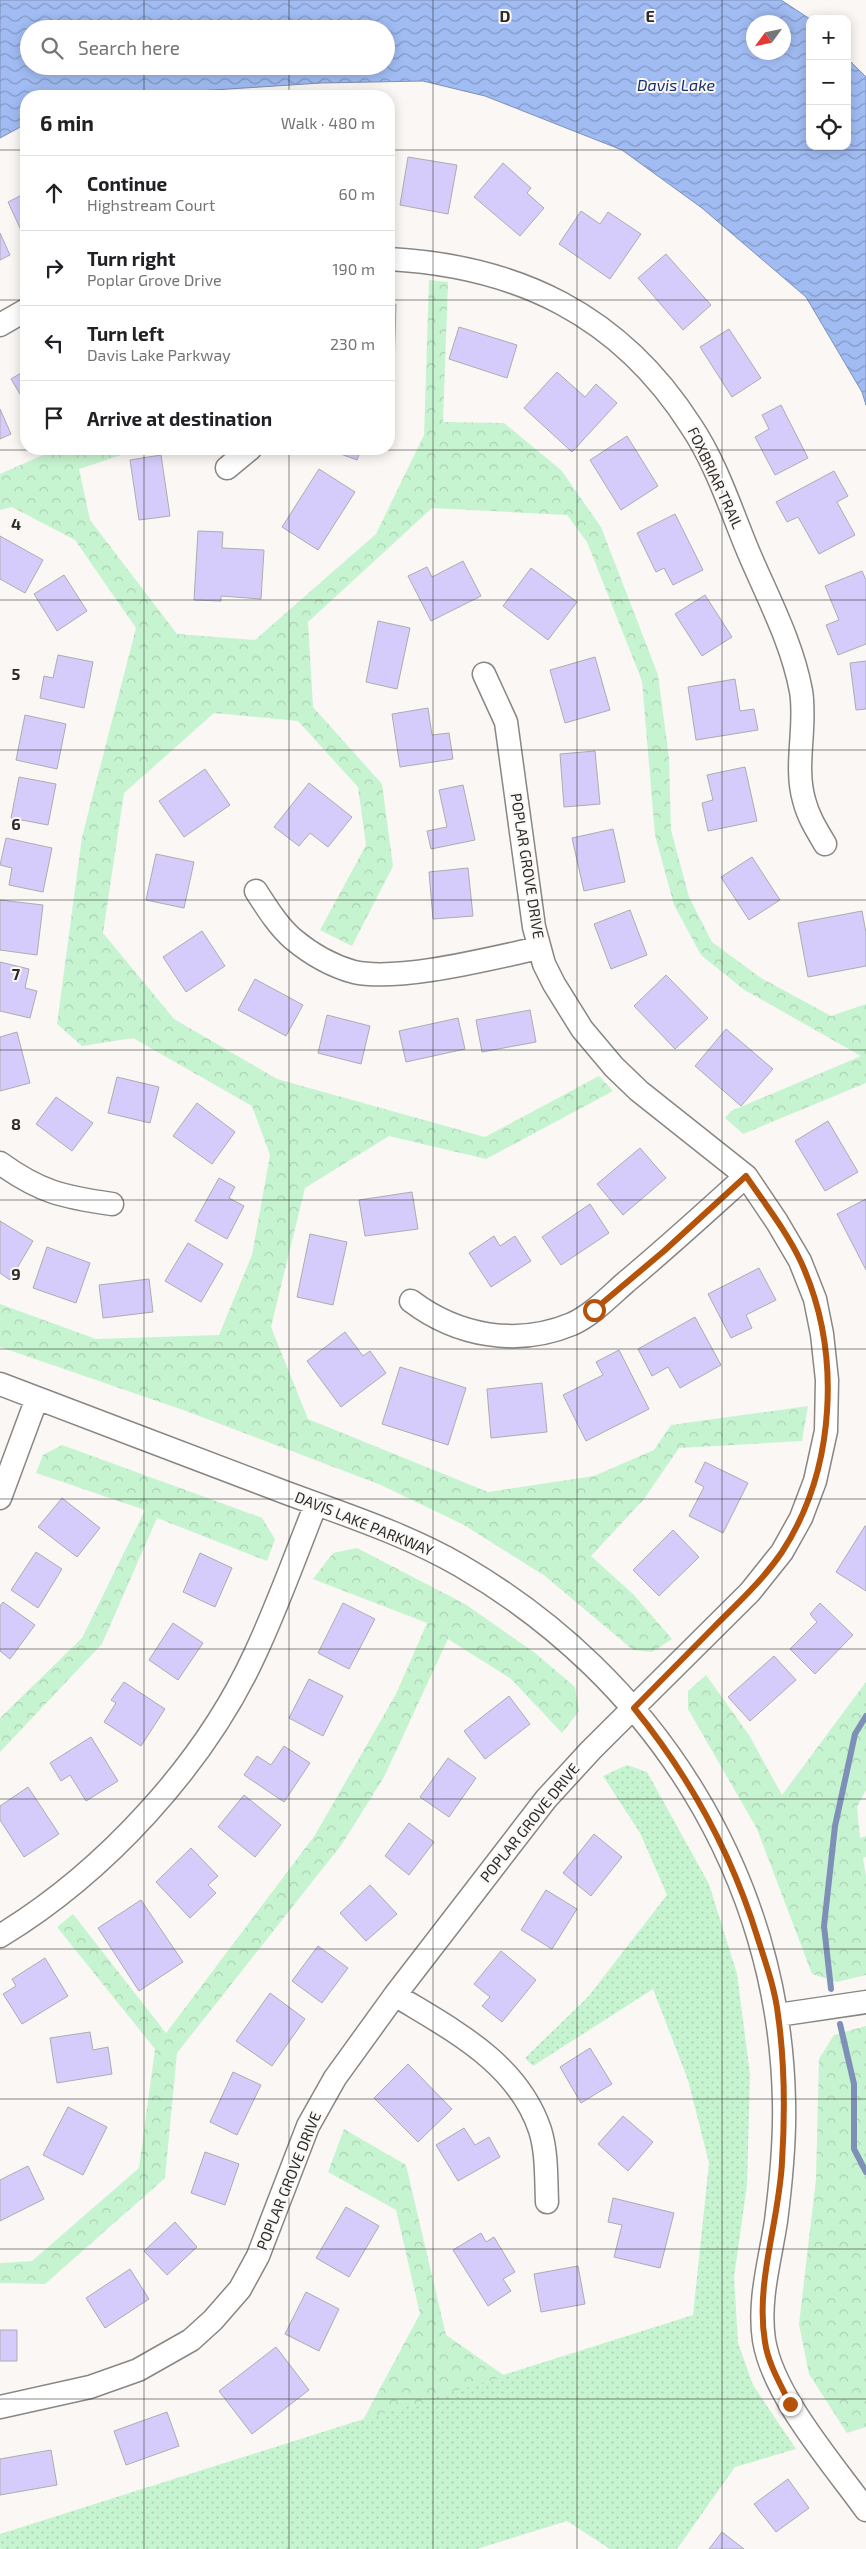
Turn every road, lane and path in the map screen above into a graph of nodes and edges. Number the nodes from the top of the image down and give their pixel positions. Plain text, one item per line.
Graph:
1 (395, 260) edge
2 (20, 313) edge
3 (0, 325) edge
4 (243, 455) edge
5 (227, 468) dead end
6 (484, 674) dead end
7 (825, 844) dead end
8 (256, 891) dead end
9 (539, 948) junction
10 (0, 1163) edge
11 (746, 1176) junction
12 (112, 1204) dead end
13 (411, 1301) dead end
14 (0, 1384) edge
15 (37, 1398) junction
16 (0, 1498) edge
17 (316, 1504) junction
18 (634, 1708) junction
19 (0, 1936) edge
20 (395, 1994) junction
21 (866, 2002) edge
22 (778, 2015) junction
23 (546, 2202) dead end
24 (0, 2406) edge
25 (866, 2510) edge

1 - 7 street, FOXBRIAR TRAIL
2 - 3 street
4 - 5 street
6 - 9 street, POPLAR GROVE DRIVE
8 - 9 street
9 - 11 street, POPLAR GROVE DRIVE
10 - 12 street
11 - 13 street
11 - 18 street, POPLAR GROVE DRIVE
14 - 15 street, DAVIS LAKE PARKWAY
15 - 16 street
15 - 17 street, DAVIS LAKE PARKWAY
17 - 18 street, DAVIS LAKE PARKWAY
17 - 19 street
18 - 20 street, POPLAR GROVE DRIVE
18 - 22 street, DAVIS LAKE PARKWAY
20 - 23 street
20 - 24 street, POPLAR GROVE DRIVE
21 - 22 street
22 - 25 street, DAVIS LAKE PARKWAY

